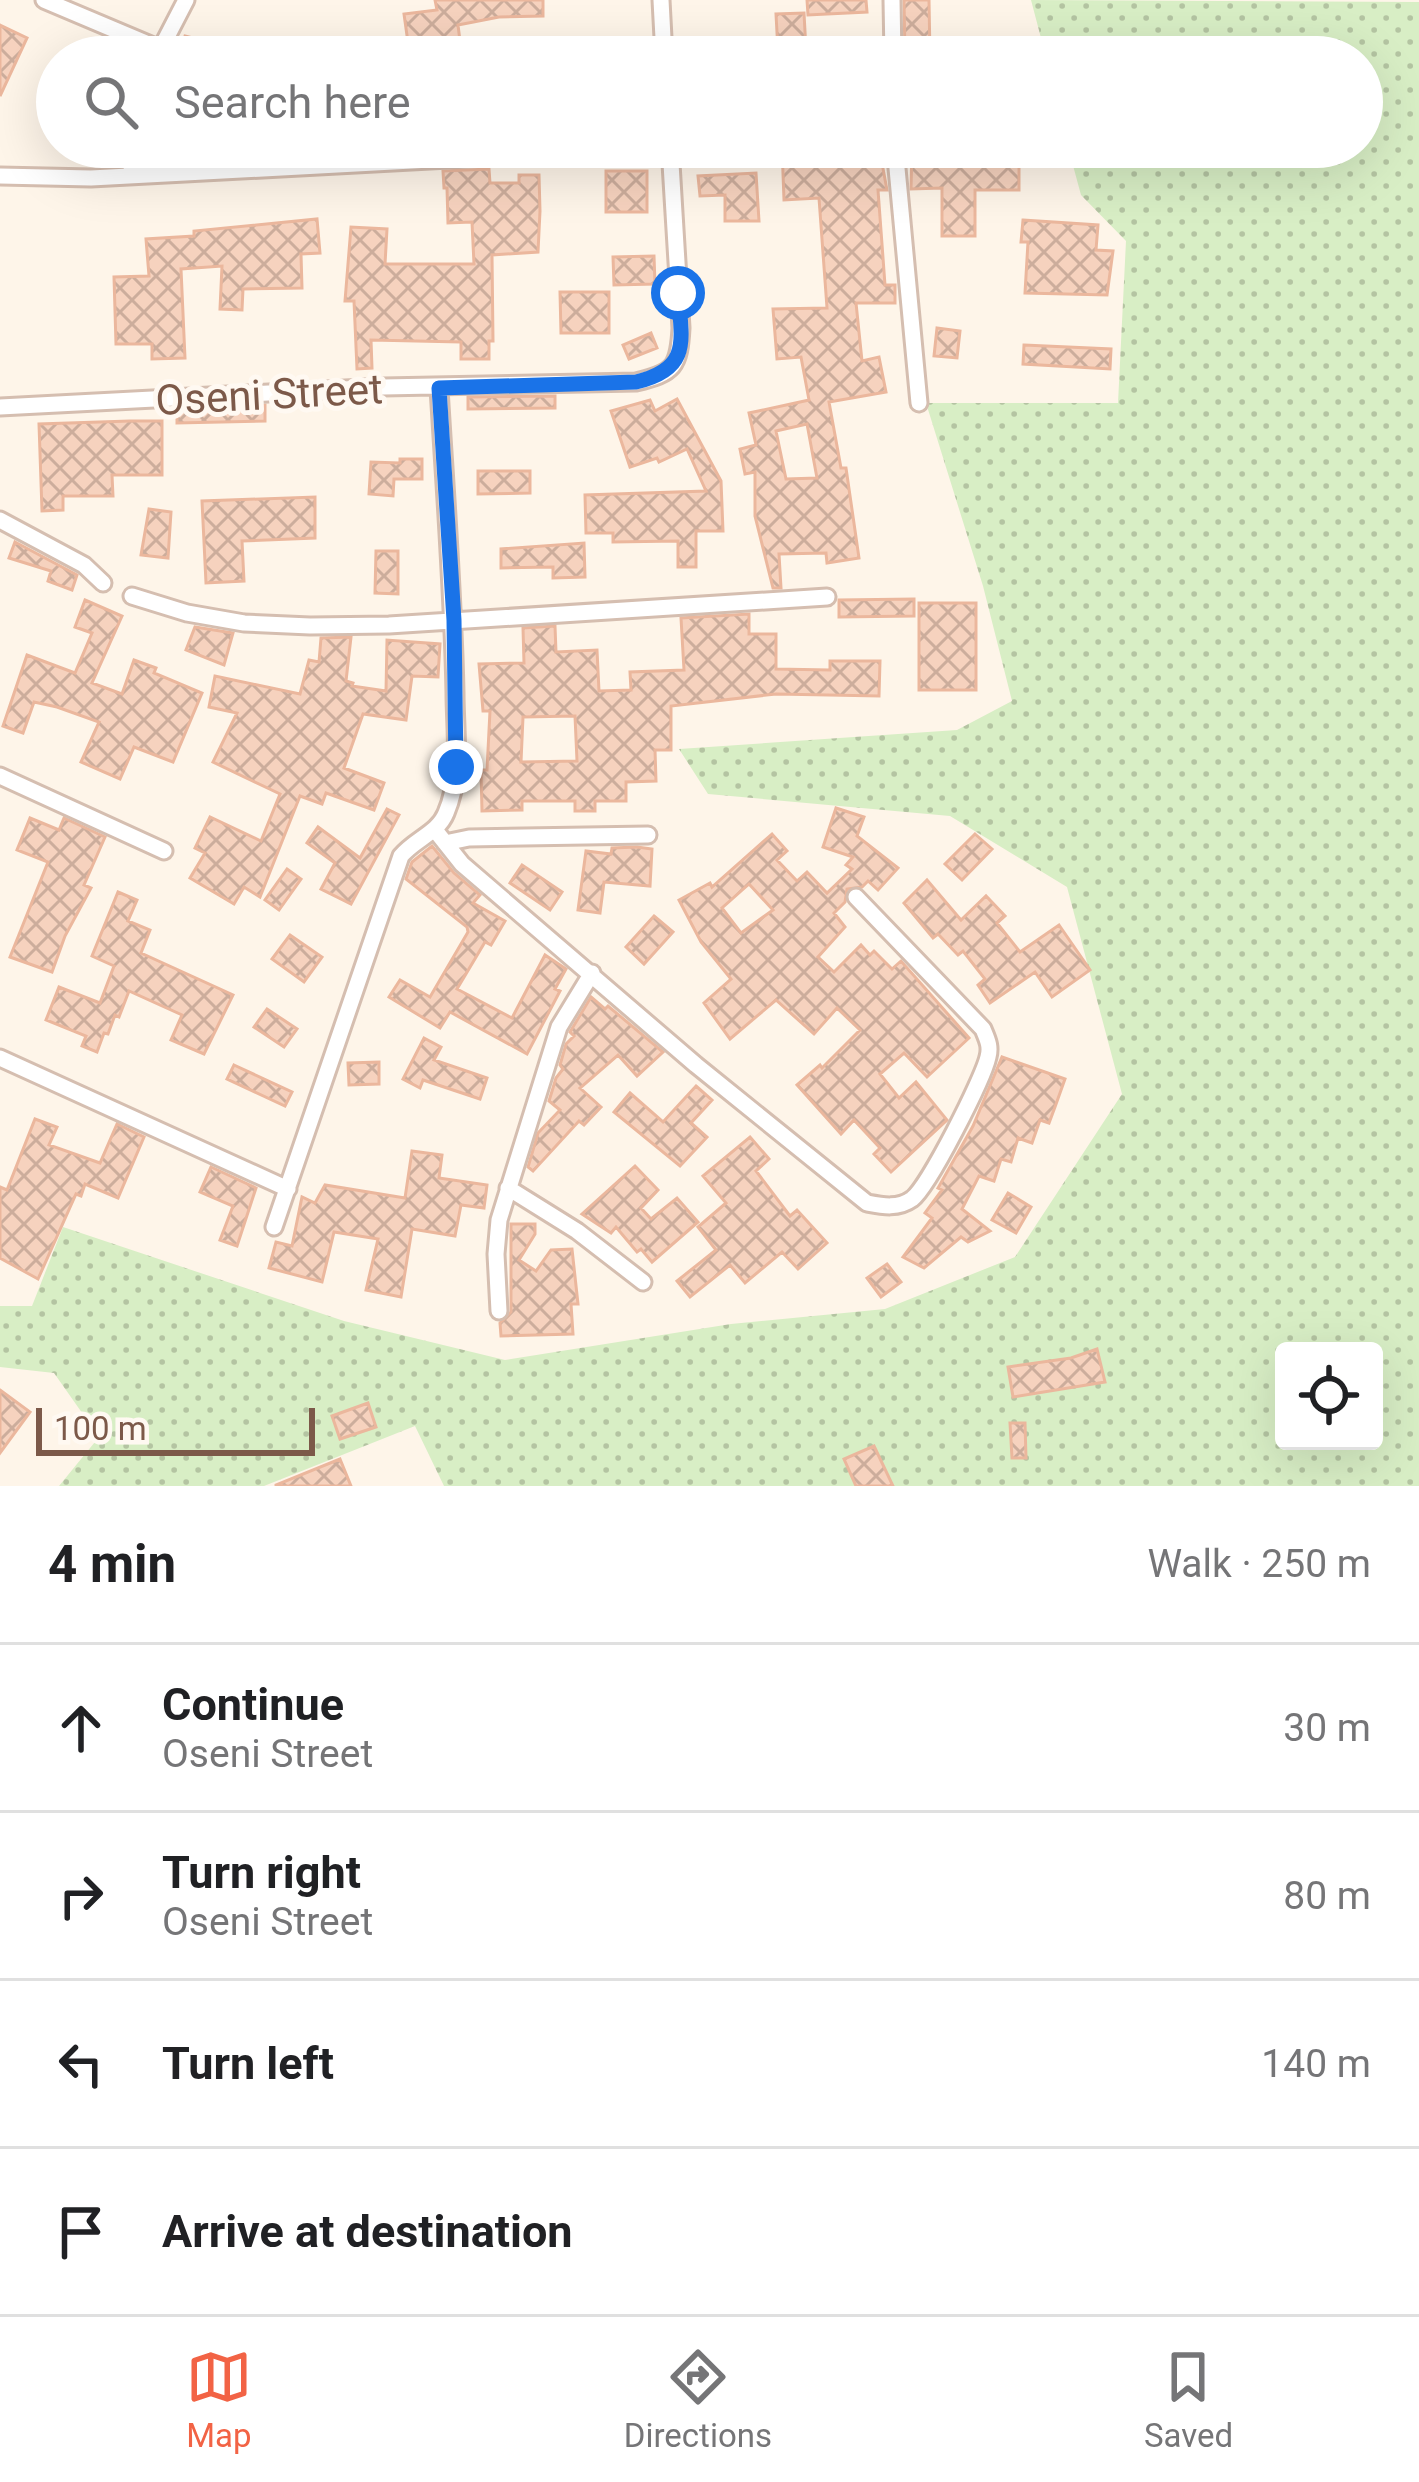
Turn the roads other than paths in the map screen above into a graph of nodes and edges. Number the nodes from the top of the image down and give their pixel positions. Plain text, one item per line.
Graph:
1 (44, 0) edge
2 (186, 0) edge
3 (661, 0) edge
4 (892, 0) edge
5 (121, 36) edge
6 (167, 36) edge
7 (663, 36) edge
8 (892, 36) edge
9 (131, 168) edge
10 (267, 168) edge
11 (673, 168) edge
12 (897, 168) edge
13 (132, 175) junction
14 (0, 176) edge
15 (439, 388) junction
16 (919, 403) dead end
17 (0, 407) edge
18 (0, 520) edge
19 (103, 584) dead end
20 (132, 596) dead end
21 (827, 597) dead end
22 (454, 620) junction
23 (0, 776) edge
24 (648, 836) dead end
25 (440, 837) junction
26 (164, 851) dead end
27 (856, 897) dead end
28 (592, 973) junction
29 (0, 1058) edge
30 (508, 1188) junction
31 (288, 1189) junction
32 (274, 1227) dead end
33 (644, 1282) dead end
34 (499, 1311) dead end

1 - 5 street
2 - 6 street
3 - 7 street
4 - 8 street
9 - 13 street
10 - 13 street
11 - 15 street, Oseni Street
12 - 16 street
13 - 14 street
15 - 17 street, Oseni Street
15 - 22 street
18 - 19 street
20 - 22 street
21 - 22 street
22 - 25 street
23 - 26 street
24 - 25 street
25 - 28 street
25 - 31 street
27 - 28 street
28 - 30 street
29 - 31 street
30 - 33 street
30 - 34 street
31 - 32 street

